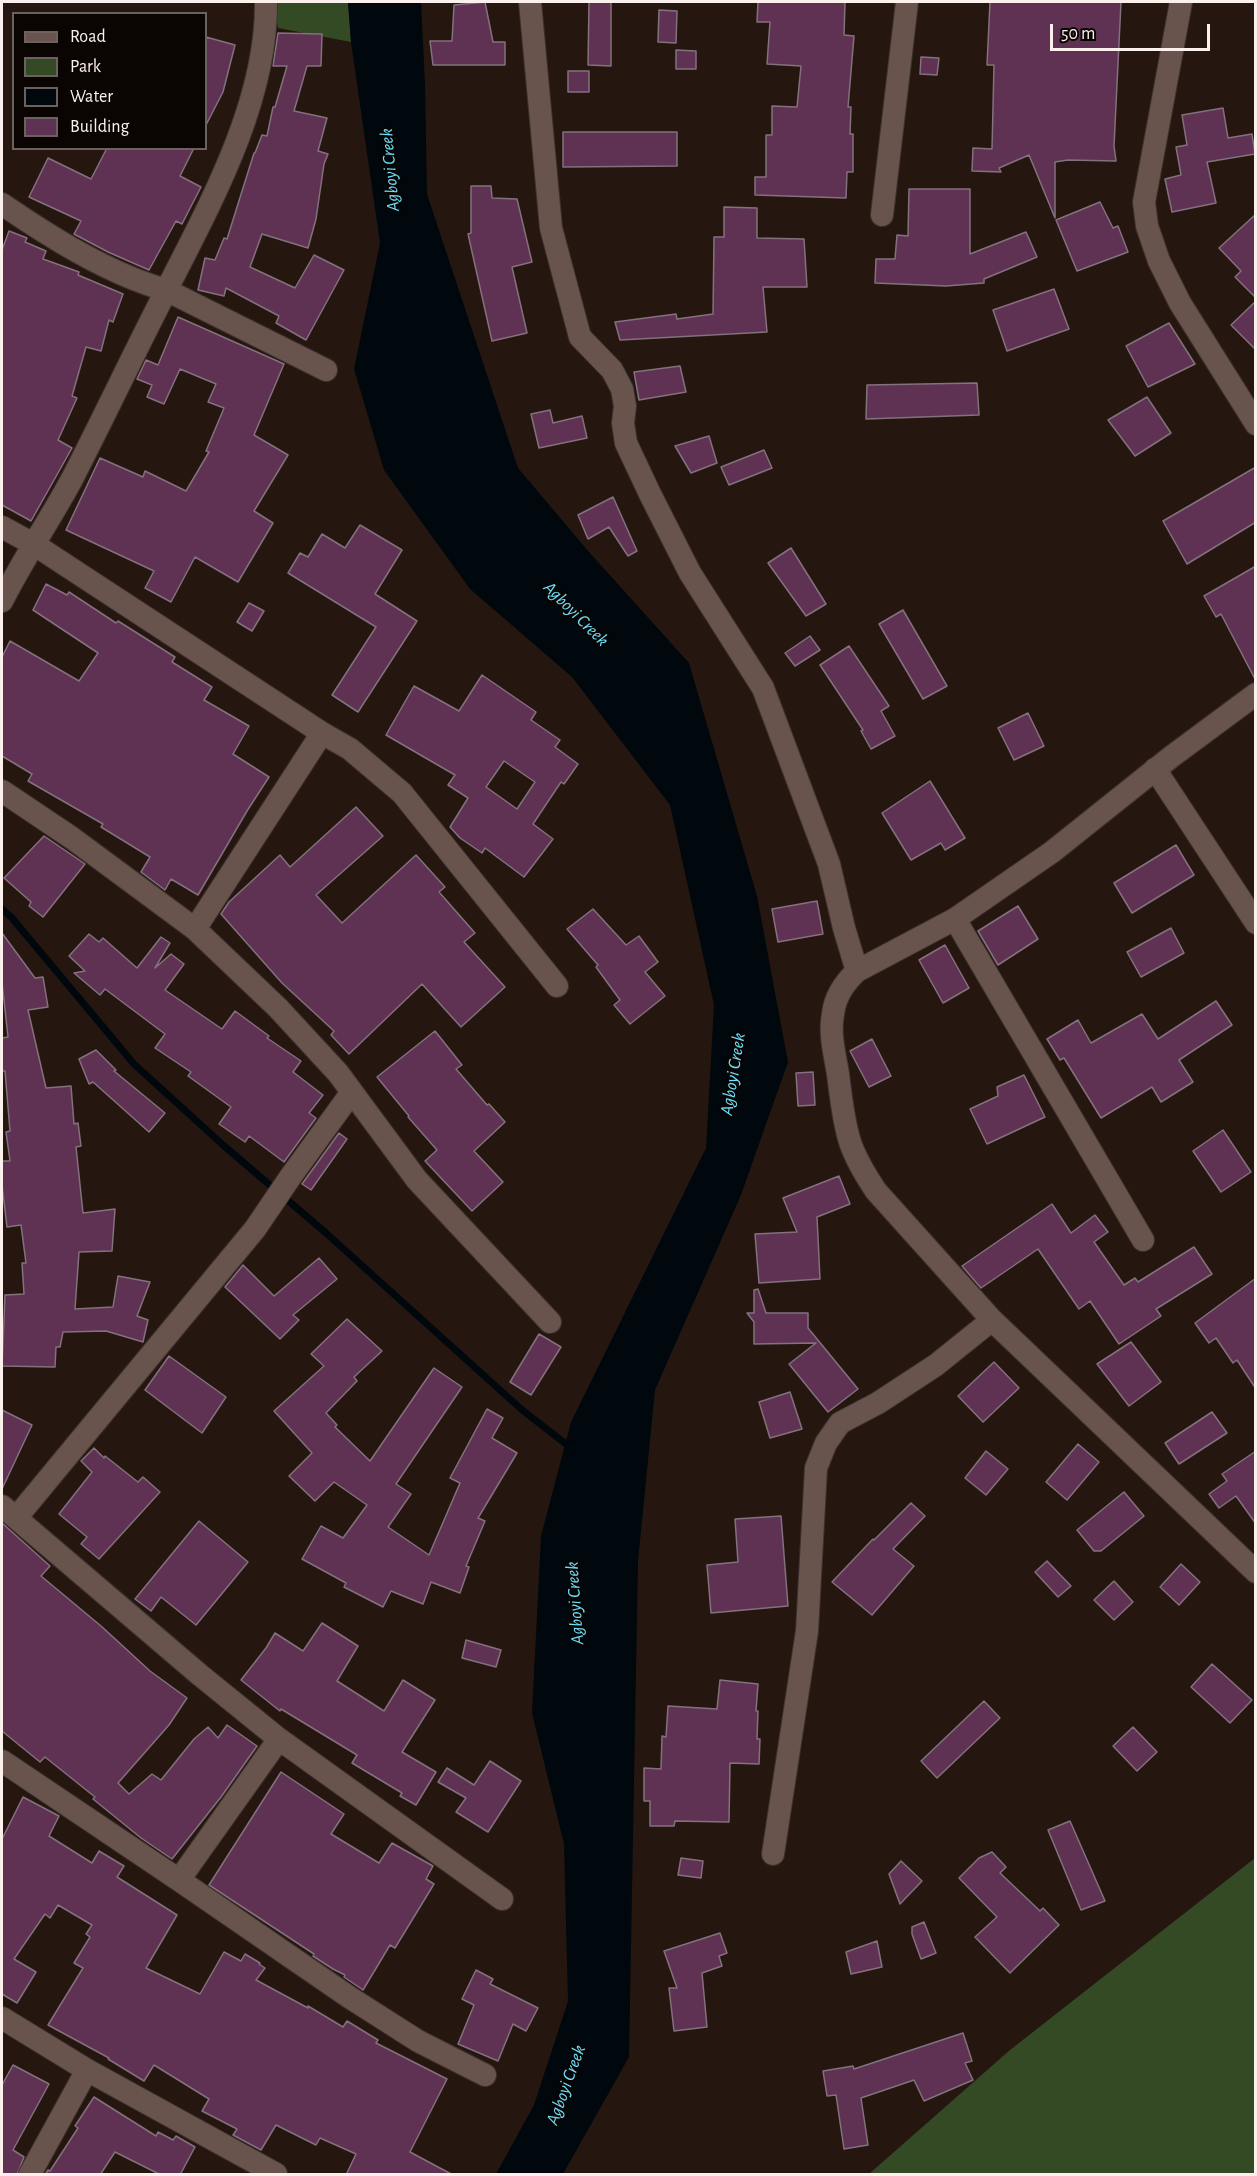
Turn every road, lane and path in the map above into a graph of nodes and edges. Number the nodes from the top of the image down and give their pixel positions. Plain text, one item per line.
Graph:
1 (266, 2) edge
2 (530, 2) edge
3 (907, 2) edge
4 (1180, 2) edge
5 (2, 204) edge
6 (882, 215) dead end
7 (166, 290) junction
8 (326, 370) dead end
9 (1256, 424) edge
10 (2, 527) edge
11 (35, 545) junction
12 (2, 601) edge
13 (1256, 694) edge
14 (322, 733) junction
15 (1155, 769) junction
16 (2, 791) edge
17 (955, 919) junction
18 (1256, 924) edge
19 (195, 929) junction
20 (856, 971) junction
21 (557, 986) dead end
22 (352, 1092) junction
23 (1143, 1240) dead end
24 (992, 1320) junction
25 (550, 1322) dead end
26 (9, 1512) edge
27 (1256, 1572) edge
28 (279, 1739) junction
29 (2, 1761) edge
30 (773, 1854) dead end
31 (179, 1880) junction
32 (502, 1899) dead end
33 (2, 2018) edge
34 (87, 2070) junction
35 (485, 2075) dead end
36 (30, 2175) edge
37 (276, 2175) edge

1 - 7 street
2 - 20 street
3 - 6 street
4 - 9 street
5 - 7 street
7 - 8 street
7 - 11 street
10 - 11 street
11 - 12 street
11 - 14 street
13 - 15 street
14 - 19 street
14 - 21 street
15 - 17 street
15 - 18 street
16 - 19 street
17 - 20 street
17 - 23 street
19 - 22 street
20 - 24 street
22 - 25 street
22 - 26 street
24 - 27 street
24 - 30 street
26 - 28 street
28 - 31 street
28 - 32 street
29 - 31 street
31 - 35 street
33 - 34 street
34 - 36 street
34 - 37 street

